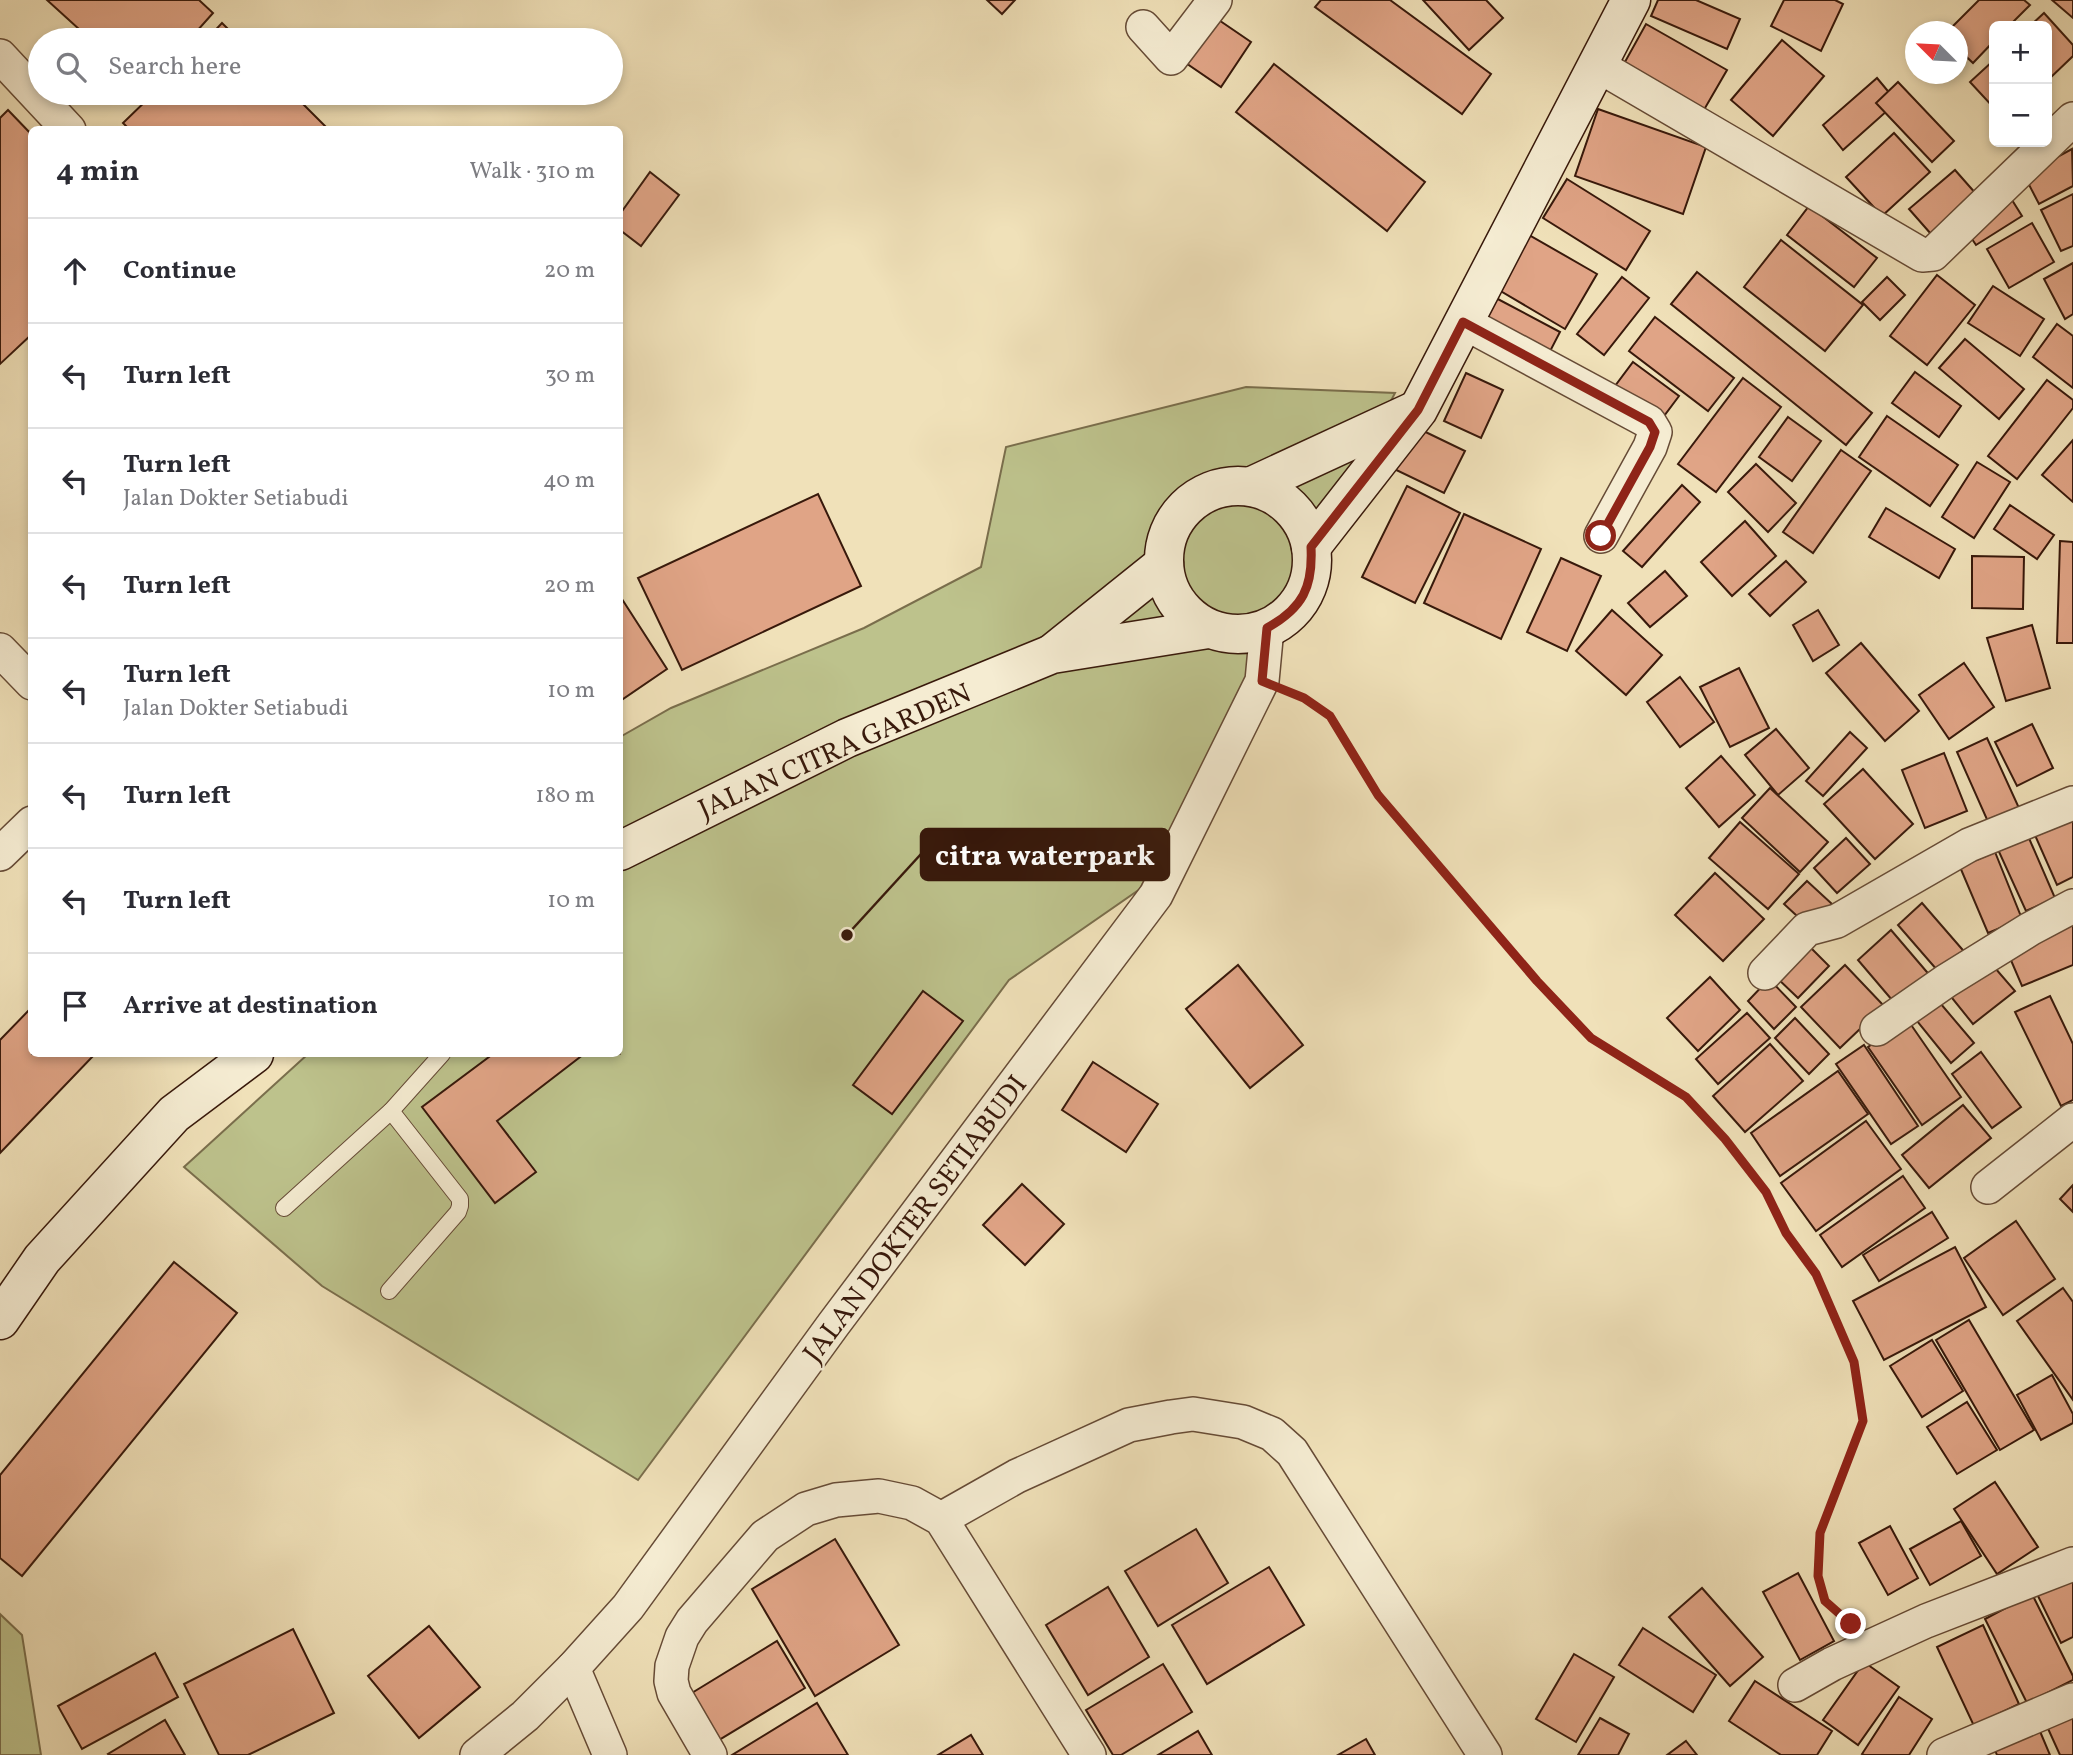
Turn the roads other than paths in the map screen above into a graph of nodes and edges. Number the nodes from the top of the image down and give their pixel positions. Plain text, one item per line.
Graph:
1 (1216, 0) edge
2 (1631, 0) edge
3 (1143, 27) dead end
4 (0, 56) edge
5 (1597, 65) junction
6 (28, 86) edge
7 (46, 105) edge
8 (2073, 119) edge
9 (65, 126) edge
10 (1463, 322) junction
11 (1418, 410) junction
12 (1252, 486) junction
13 (1601, 536) dead end
14 (1311, 547) junction
15 (1164, 564) junction
16 (1208, 628) junction
17 (1267, 628) junction
18 (0, 650) edge
19 (1052, 654) junction
20 (28, 679) edge
21 (2073, 803) edge
22 (28, 827) edge
23 (623, 850) edge
24 (0, 854) edge
25 (2073, 906) edge
26 (1765, 973) dead end
27 (1877, 1030) dead end
28 (250, 1057) edge
29 (439, 1057) edge
30 (391, 1111) junction
31 (2073, 1120) edge
32 (1988, 1187) dead end
33 (284, 1208) dead end
34 (388, 1291) dead end
35 (0, 1320) edge
36 (941, 1519) junction
37 (2073, 1564) edge
38 (573, 1668) junction
39 (1795, 1685) dead end
40 (2073, 1700) edge
41 (477, 1755) edge
42 (610, 1755) edge
43 (710, 1755) edge
44 (1089, 1755) edge
45 (1485, 1755) edge
46 (1944, 1755) edge

1 - 3 street
2 - 5 street
4 - 6 street
5 - 8 street
5 - 10 street
7 - 9 street
10 - 11 street
10 - 13 street
11 - 12 street
11 - 14 street
12 - 14 street
12 - 15 street
14 - 17 street
15 - 16 street
15 - 19 street, JALAN CITRA GARDEN
16 - 17 street
16 - 19 street, JALAN CITRA GARDEN
17 - 38 street, JALAN DOKTER SETIABUDI
18 - 20 street
19 - 23 street, JALAN CITRA GARDEN
21 - 26 street
22 - 24 street
25 - 27 street
28 - 35 street
29 - 30 lane
30 - 33 lane
30 - 34 lane
31 - 32 street
36 - 43 street
36 - 44 street
36 - 45 street
37 - 39 street
38 - 41 street, JALAN DOKTER SETIABUDI
38 - 42 street
40 - 46 street

